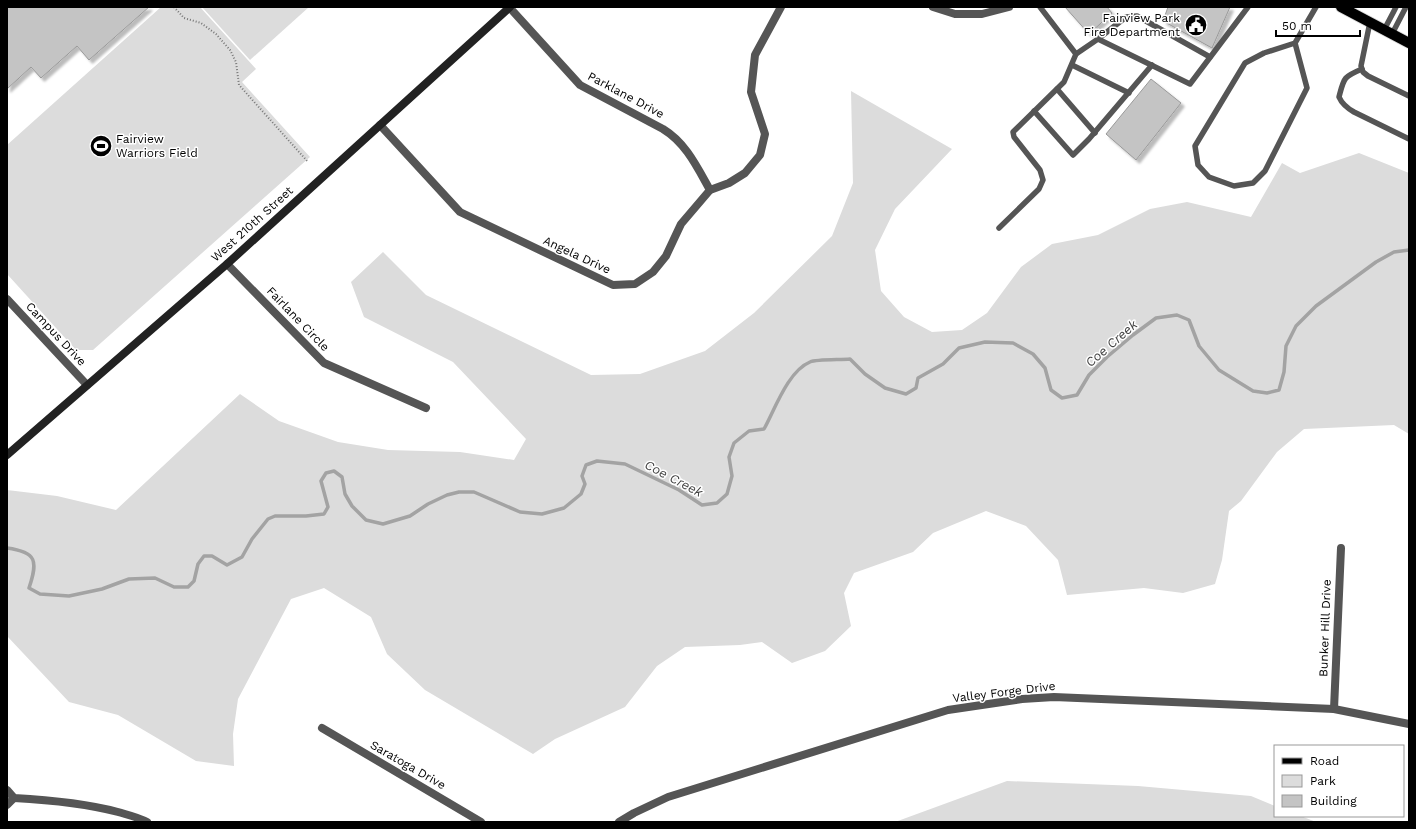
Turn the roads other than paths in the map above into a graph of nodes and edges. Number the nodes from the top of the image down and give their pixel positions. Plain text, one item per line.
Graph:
1 (510, 7) edge
2 (781, 7) edge
3 (933, 7) edge
4 (1009, 7) edge
5 (1040, 7) edge
6 (1248, 7) edge
7 (1316, 7) edge
8 (1341, 7) edge
9 (1396, 7) edge
10 (1406, 7) edge
11 (1370, 22) junction
12 (1388, 32) junction
13 (1098, 39) junction
14 (1295, 43) junction
15 (1409, 43) edge
16 (1076, 54) junction
17 (1210, 57) junction
18 (1072, 65) junction
19 (1152, 65) junction
20 (1362, 69) junction
21 (1057, 89) junction
22 (1129, 92) junction
23 (1409, 96) edge
24 (1034, 111) junction
25 (380, 125) junction
26 (1095, 133) junction
27 (1409, 139) edge
28 (710, 190) junction
29 (999, 228) dead end
30 (227, 264) junction
31 (7, 299) edge
32 (88, 385) junction
33 (426, 408) dead end
34 (7, 455) edge
35 (1341, 548) dead end
36 (1334, 710) junction
37 (1409, 724) edge
38 (322, 728) dead end
39 (7, 790) edge
40 (14, 798) junction
41 (7, 805) edge
42 (147, 822) edge
43 (481, 822) edge
44 (619, 822) edge

1 - 25 street, West 210th Street
1 - 28 street, Parklane Drive
2 - 28 street, Angela Drive
3 - 4 street
5 - 16 lane
6 - 17 lane
7 - 14 lane
8 - 11 main road
9 - 12 lane
10 - 12 lane
11 - 12 main road
11 - 20 lane
12 - 15 main road
13 - 16 lane
13 - 17 lane
13 - 19 lane
14 - 14 lane
16 - 18 lane
17 - 19 lane
18 - 21 lane
18 - 22 lane
19 - 22 lane
20 - 23 lane
20 - 27 lane
21 - 24 lane
21 - 26 lane
22 - 26 lane
24 - 26 lane
24 - 29 lane
25 - 28 street, Angela Drive
25 - 30 street, West 210th Street
30 - 32 street, West 210th Street
30 - 33 street, Fairlane Circle
31 - 32 street, Campus Drive
32 - 34 street, West 210th Street
35 - 36 street, Bunker Hill Drive
36 - 37 street, Valley Forge Drive
36 - 44 street, Valley Forge Drive
38 - 43 street, Saratoga Drive
39 - 40 street
40 - 41 street
40 - 42 street

